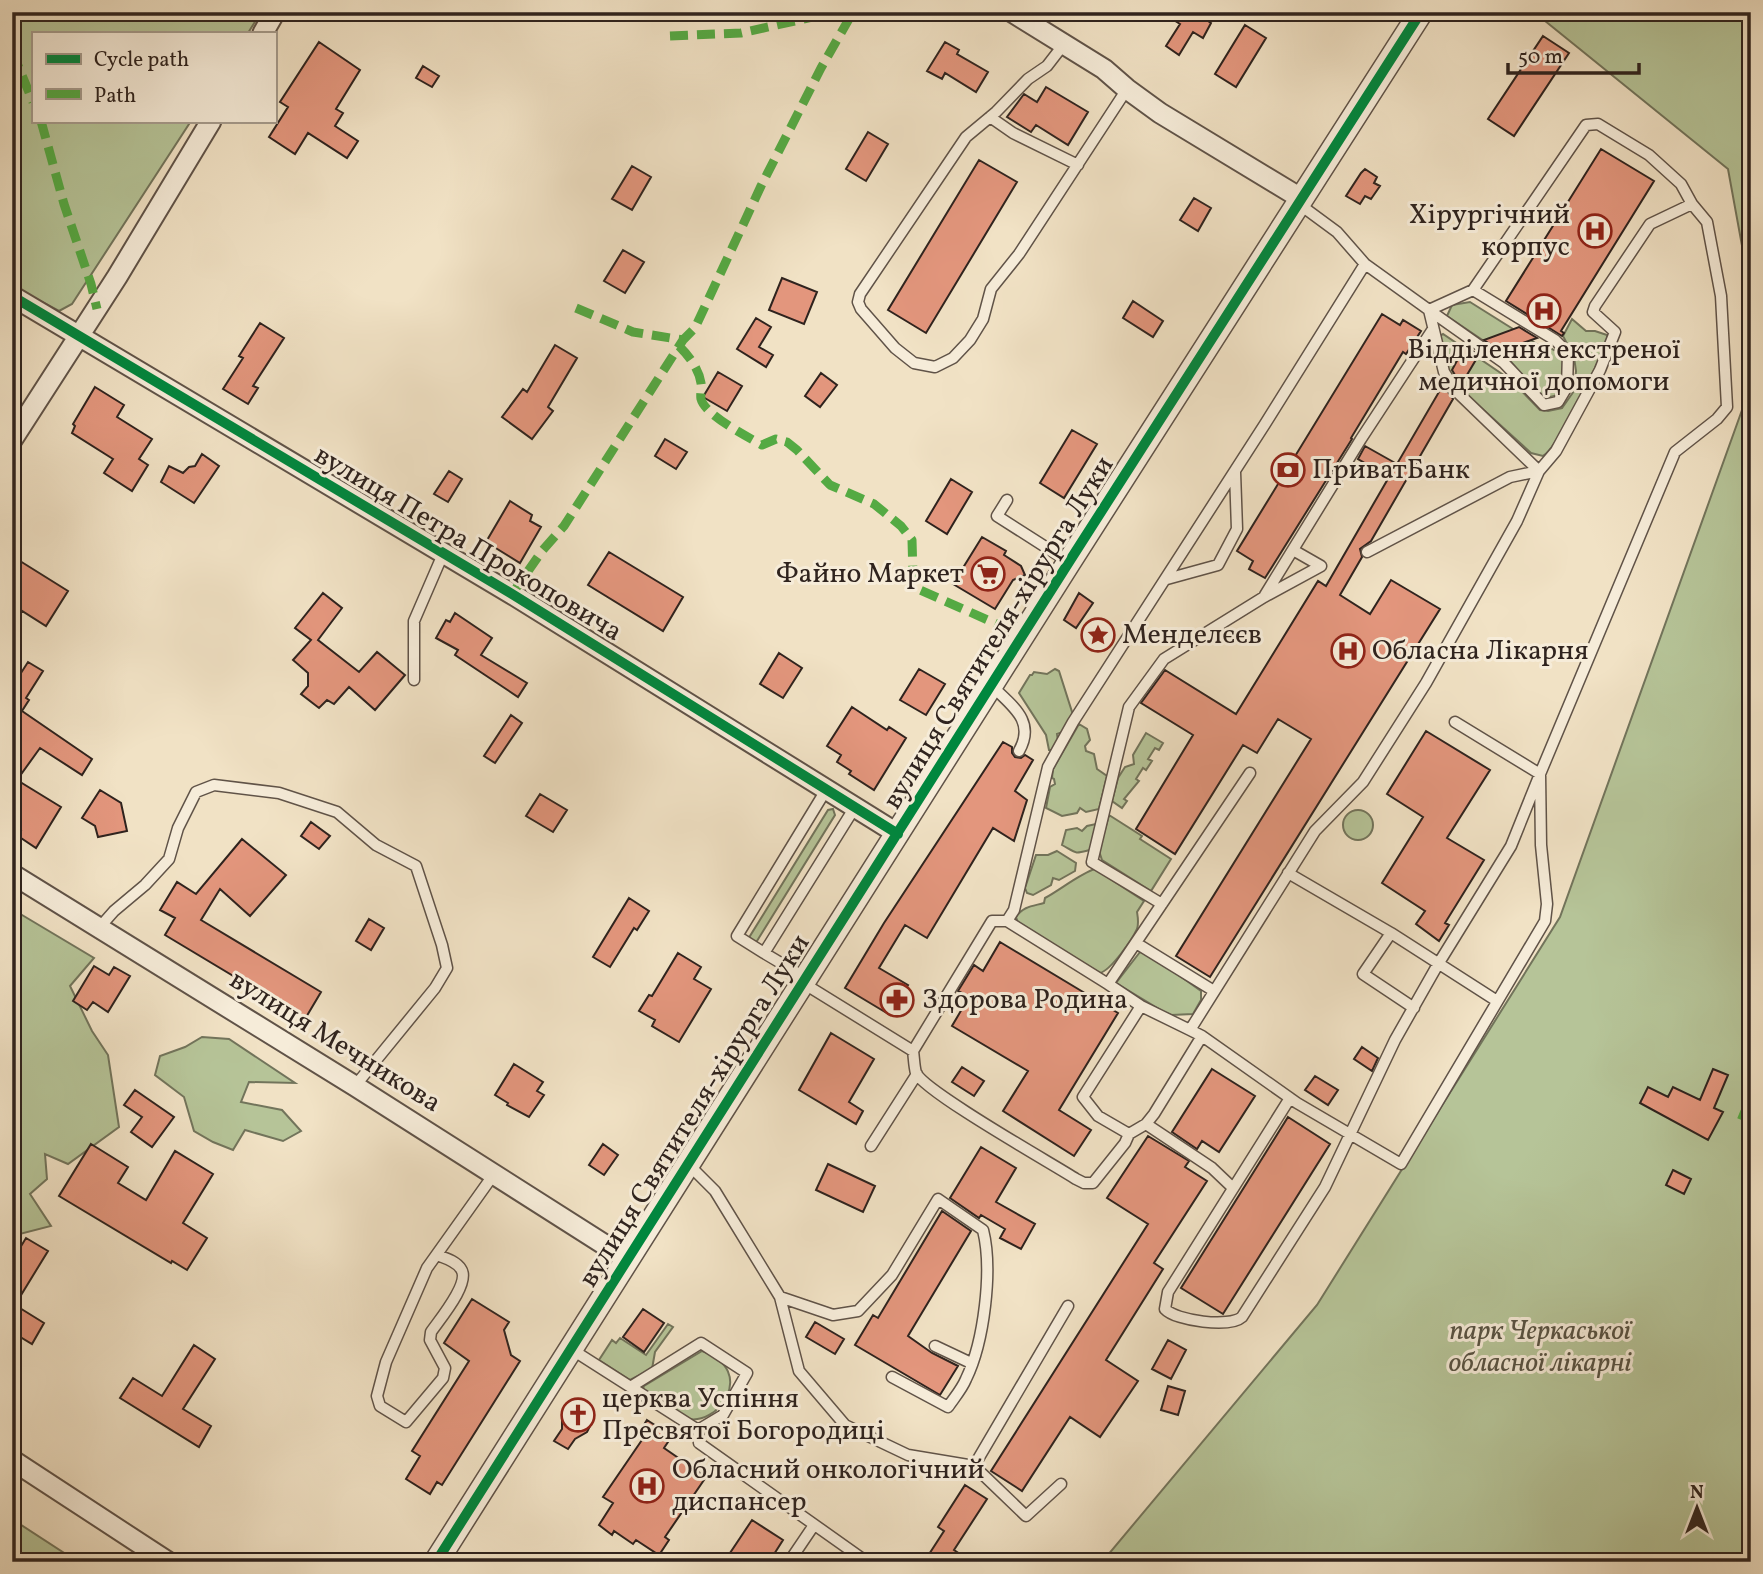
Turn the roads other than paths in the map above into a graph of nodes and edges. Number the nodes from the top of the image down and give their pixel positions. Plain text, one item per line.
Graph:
1 (275, 12) edge
2 (1012, 12) edge
3 (1421, 12) edge
4 (264, 32) edge
5 (1064, 44) junction
6 (1127, 89) junction
7 (990, 117) junction
8 (210, 122) edge
9 (1078, 165) junction
10 (1301, 202) junction
11 (1692, 204) junction
12 (1364, 264) junction
13 (1473, 290) junction
14 (12, 296) edge
15 (1429, 310) junction
16 (1433, 329) junction
17 (77, 337) junction
18 (12, 440) edge
19 (1235, 471) junction
20 (1539, 471) junction
21 (1007, 500) dead end
22 (1293, 550) junction
23 (1367, 552) dead end
24 (443, 554) junction
25 (1069, 562) junction
26 (1167, 579) junction
27 (1264, 597) junction
28 (414, 680) dead end
29 (992, 685) junction
30 (1455, 722) dead end
31 (1019, 751) dead end
32 (1250, 773) dead end
33 (1540, 774) junction
34 (826, 790) junction
35 (855, 807) junction
36 (898, 834) junction
37 (1289, 873) junction
38 (12, 874) edge
39 (1162, 904) junction
40 (1007, 921) junction
41 (99, 928) junction
42 (1391, 933) junction
43 (1136, 943) junction
44 (764, 953) junction
45 (1439, 964) junction
46 (804, 981) junction
47 (1108, 984) junction
48 (1214, 991) junction
49 (1497, 1001) junction
50 (1141, 1006) junction
51 (1413, 1008) junction
52 (1190, 1030) junction
53 (1202, 1036) junction
54 (913, 1051) junction
55 (917, 1074) junction
56 (355, 1086) junction
57 (1290, 1098) junction
58 (1146, 1124) junction
59 (1129, 1134) junction
60 (1350, 1135) junction
61 (871, 1146) dead end
62 (688, 1164) junction
63 (494, 1174) junction
64 (1233, 1188) junction
65 (437, 1255) junction
66 (627, 1259) junction
67 (780, 1297) junction
68 (1068, 1306) dead end
69 (935, 1346) dead end
70 (571, 1349) junction
71 (971, 1363) junction
72 (891, 1377) dead end
73 (632, 1386) junction
74 (698, 1430) junction
75 (12, 1460) edge
76 (974, 1466) junction
77 (1061, 1484) dead end
78 (814, 1525) junction
79 (167, 1562) edge
80 (436, 1562) edge
81 (789, 1562) edge
82 (867, 1562) edge

1 - 4 street
2 - 5 street
3 - 10 street, вулиця Святителя-хірурга Луки
5 - 6 street
5 - 7 lane
6 - 9 lane
6 - 10 street
7 - 9 lane
7 - 9 lane
8 - 17 street
10 - 12 lane
10 - 25 street, вулиця Святителя-хірурга Луки
11 - 13 lane
11 - 20 lane
11 - 33 lane
12 - 15 lane
12 - 19 lane
13 - 15 lane
13 - 15 lane
14 - 17 street, вулиця Петра Прокоповича
15 - 16 lane
16 - 20 lane
16 - 22 lane
17 - 18 street
17 - 24 street, вулиця Петра Прокоповича
19 - 26 lane
19 - 26 lane
20 - 23 lane
20 - 37 lane
21 - 25 lane
22 - 27 lane
22 - 27 lane
24 - 28 lane
24 - 34 street, вулиця Петра Прокоповича
25 - 29 street, вулиця Святителя-хірурга Луки
26 - 40 lane
27 - 39 lane
29 - 31 lane
29 - 36 street, вулиця Святителя-хірурга Луки
30 - 33 lane
32 - 39 lane
33 - 45 lane
33 - 49 lane
34 - 35 street, вулиця Петра Прокоповича
34 - 44 lane
35 - 36 street, вулиця Петра Прокоповича
35 - 44 lane
36 - 46 street, вулиця Святителя-хірурга Луки
37 - 42 lane
37 - 48 lane
38 - 41 street, вулиця Мечникова
39 - 43 lane
40 - 47 lane
40 - 54 lane
41 - 56 street, вулиця Мечникова
41 - 56 lane
42 - 45 lane
42 - 51 lane
43 - 47 lane
43 - 48 lane
44 - 46 lane
45 - 49 lane
45 - 51 lane
46 - 54 lane
46 - 62 street, вулиця Святителя-хірурга Луки
47 - 50 lane
48 - 52 lane
49 - 60 lane
50 - 52 lane
50 - 59 lane
51 - 60 lane
52 - 53 lane
53 - 57 lane
53 - 58 lane
54 - 55 lane
55 - 59 lane
55 - 61 lane
56 - 63 street, вулиця Мечникова
57 - 60 lane
57 - 64 lane
58 - 59 lane
58 - 64 lane
60 - 64 lane
62 - 66 street, вулиця Святителя-хірурга Луки
62 - 67 lane
63 - 65 lane
63 - 66 street, вулиця Мечникова
65 - 65 lane
66 - 70 street, вулиця Святителя-хірурга Луки
67 - 71 lane
67 - 76 lane
68 - 76 lane
69 - 71 lane
70 - 73 lane
70 - 80 street, вулиця Святителя-хірурга Луки
71 - 72 lane
73 - 74 lane
73 - 74 lane
74 - 78 lane
75 - 79 street
76 - 77 lane
78 - 81 lane
78 - 82 lane

